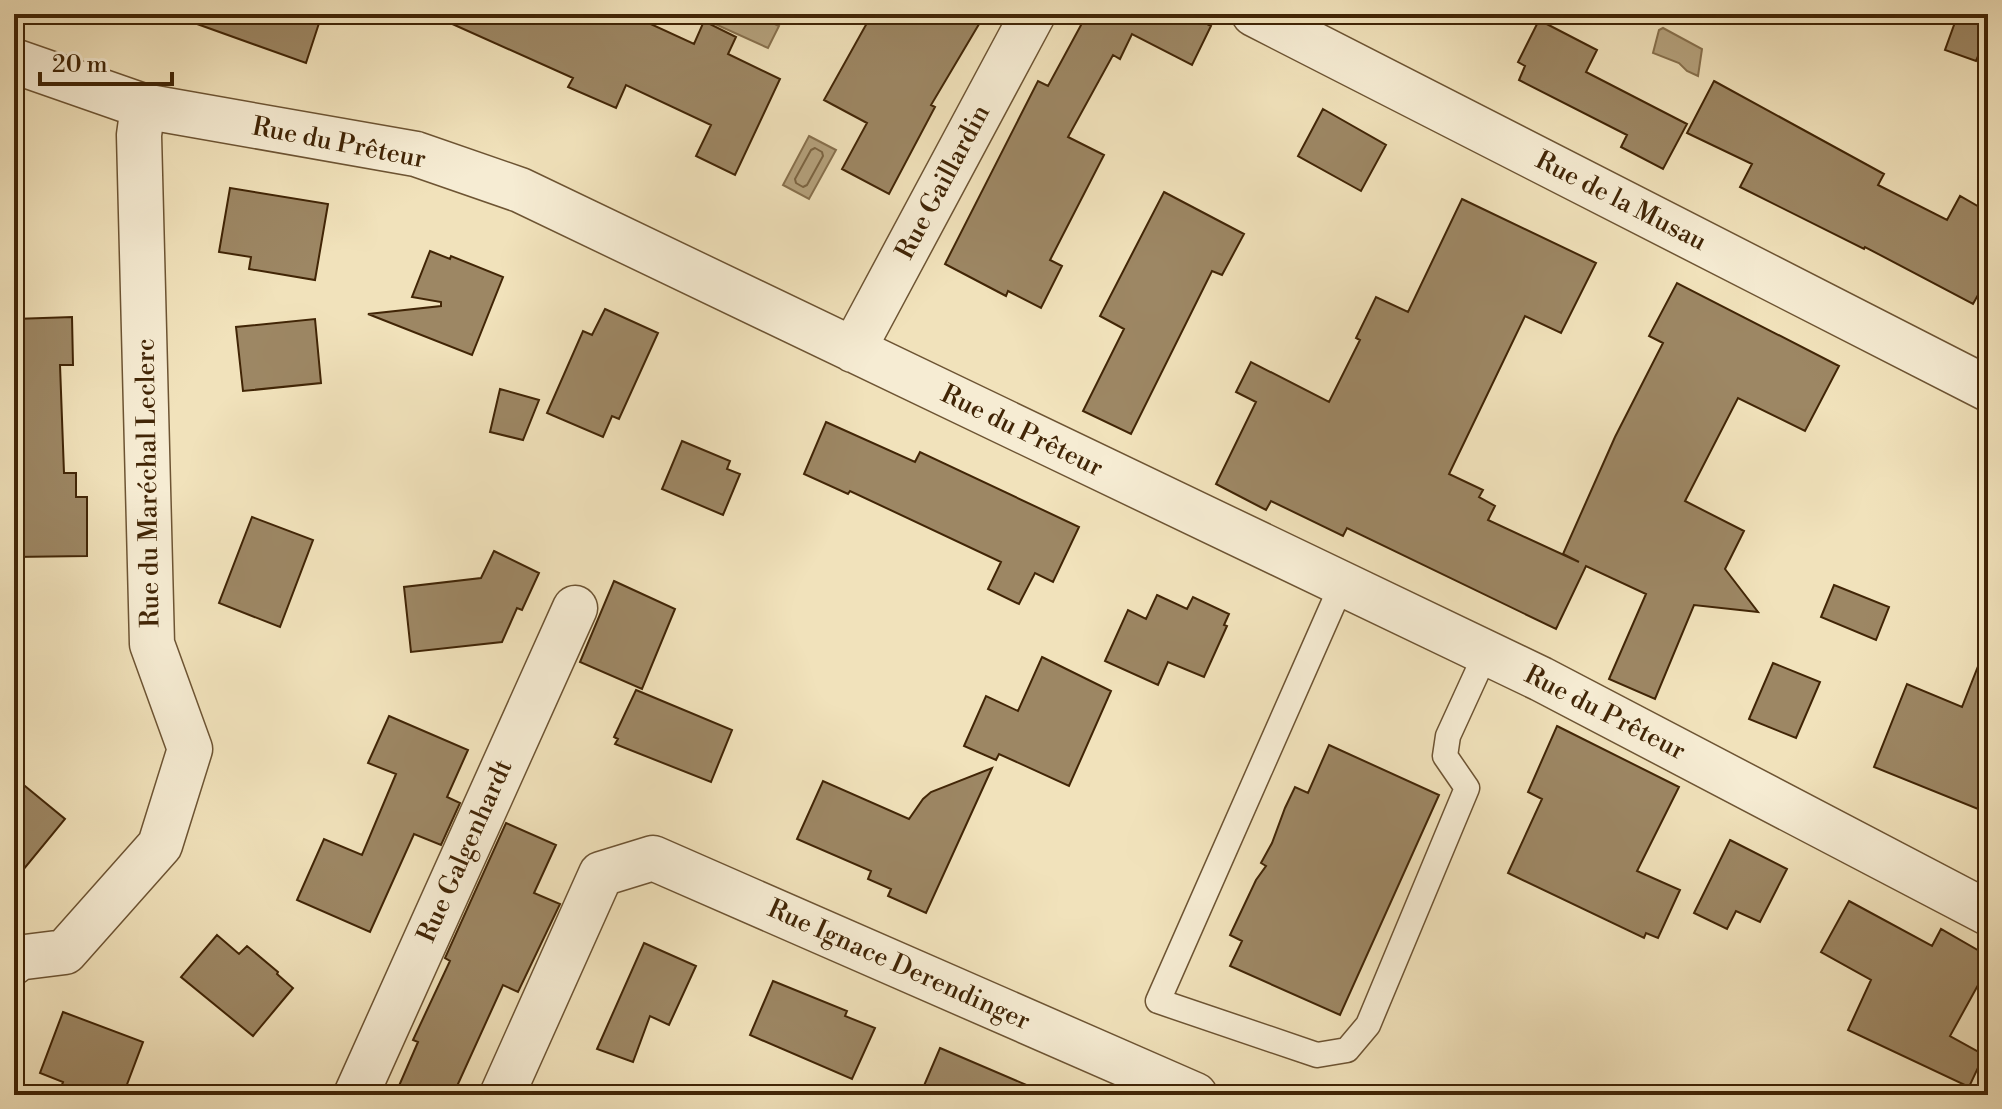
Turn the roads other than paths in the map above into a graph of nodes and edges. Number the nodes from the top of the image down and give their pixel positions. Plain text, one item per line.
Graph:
1 (1033, 14) edge
2 (1254, 14) edge
3 (14, 61) edge
4 (143, 106) junction
5 (853, 350) junction
6 (1988, 389) edge
7 (1342, 584) junction
8 (575, 608) dead end
9 (1486, 653) junction
10 (1988, 913) edge
11 (14, 962) edge
12 (356, 1095) edge
13 (502, 1095) edge
14 (1195, 1095) edge

1 - 5 street, Rue Gaillardin
2 - 6 street, Rue de la Musau
3 - 4 street, Rue du Prêteur
4 - 5 street, Rue du Prêteur
4 - 11 street, Rue du Maréchal Leclerc
5 - 7 street, Rue du Prêteur
7 - 9 street, Rue du Prêteur
7 - 9 lane
8 - 12 street, Rue Galgenhardt
9 - 10 street, Rue du Prêteur
13 - 14 street, Rue Ignace Derendinger

